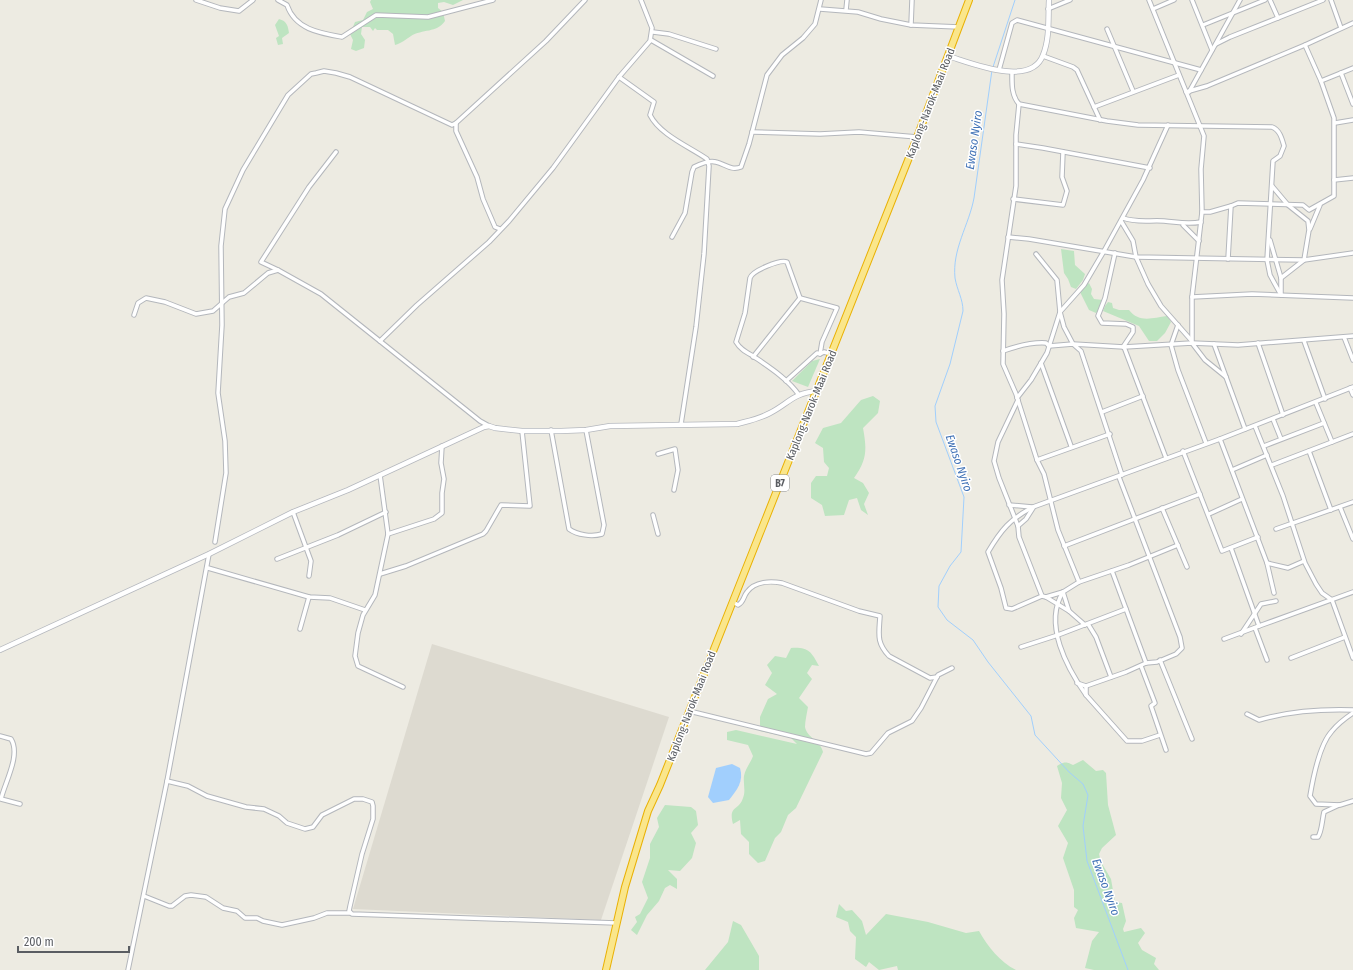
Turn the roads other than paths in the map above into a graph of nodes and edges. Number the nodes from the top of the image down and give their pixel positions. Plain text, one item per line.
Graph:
1 (196, 0) edge
2 (253, 0) edge
3 (278, 0) edge
4 (493, 0) edge
5 (585, 0) edge
6 (641, 0) edge
7 (821, 0) edge
8 (847, 0) edge
9 (912, 0) edge
10 (969, 0) edge
11 (1049, 0) edge
12 (1070, 0) edge
13 (1149, 0) edge
14 (1174, 0) edge
15 (1192, 0) edge
16 (1240, 0) edge
17 (1265, 0) edge
18 (1270, 0) edge
19 (1323, 0) edge
20 (1331, 0) edge
21 (820, 9) junction
22 (1048, 9) junction
23 (1153, 9) junction
24 (846, 10) junction
25 (1232, 13) junction
26 (1278, 18) junction
27 (1353, 23) edge
28 (911, 25) junction
29 (1203, 25) junction
30 (959, 27) junction
31 (1341, 28) junction
32 (1048, 29) junction
33 (1107, 29) dead end
34 (653, 32) junction
35 (652, 40) junction
36 (1216, 44) junction
37 (1305, 45) junction
38 (1114, 46) junction
39 (716, 49) dead end
40 (1212, 50) junction
41 (948, 56) junction
42 (1043, 56) junction
43 (1175, 62) junction
44 (1353, 68) edge
45 (999, 70) junction
46 (1201, 70) junction
47 (1012, 72) junction
48 (1341, 73) junction
49 (1179, 75) junction
50 (619, 76) junction
51 (713, 76) dead end
52 (1321, 80) junction
53 (1133, 91) junction
54 (1188, 92) junction
55 (1019, 104) junction
56 (1353, 104) edge
57 (1094, 107) junction
58 (1100, 120) junction
59 (1353, 120) edge
60 (456, 122) junction
61 (1334, 123) junction
62 (1168, 125) junction
63 (1200, 126) junction
64 (752, 132) junction
65 (917, 137) junction
66 (1016, 144) junction
67 (336, 152) dead end
68 (1063, 152) junction
69 (708, 162) junction
70 (1150, 168) junction
71 (1353, 178) edge
72 (1334, 180) junction
73 (1272, 186) junction
74 (1014, 199) junction
75 (1271, 204) junction
76 (1320, 204) junction
77 (1288, 205) junction
78 (1231, 206) junction
79 (1202, 212) junction
80 (1122, 220) junction
81 (1201, 222) junction
82 (1183, 225) junction
83 (500, 229) junction
84 (1309, 230) junction
85 (672, 236) dead end
86 (1008, 237) junction
87 (1269, 238) junction
88 (1199, 241) junction
89 (1104, 251) junction
90 (1115, 253) junction
91 (1353, 253) edge
92 (1036, 254) dead end
93 (1136, 257) junction
94 (1196, 258) junction
95 (1228, 259) junction
96 (1267, 260) junction
97 (1276, 260) junction
98 (1304, 260) junction
99 (278, 270) junction
100 (1281, 278) junction
101 (1281, 295) junction
102 (1192, 297) junction
103 (800, 298) junction
104 (1353, 298) edge
105 (222, 303) junction
106 (1060, 312) junction
107 (134, 315) dead end
108 (1178, 325) junction
109 (1353, 336) edge
110 (1344, 337) junction
111 (380, 341) junction
112 (1192, 341) junction
113 (1304, 341) junction
114 (1258, 343) junction
115 (1073, 344) junction
116 (1214, 344) junction
117 (1171, 345) junction
118 (1049, 346) junction
119 (1123, 347) junction
120 (1003, 351) junction
121 (820, 354) junction
122 (832, 354) junction
123 (753, 357) junction
124 (1353, 360) edge
125 (1041, 363) junction
126 (1226, 378) junction
127 (786, 381) junction
128 (1352, 388) edge
129 (817, 391) junction
130 (799, 395) junction
131 (1353, 395) edge
132 (1143, 396) junction
133 (1018, 399) junction
134 (1325, 399) junction
135 (1316, 403) junction
136 (1102, 412) junction
137 (1283, 415) junction
138 (1272, 419) junction
139 (1324, 423) junction
140 (681, 424) junction
141 (489, 426) junction
142 (1255, 426) junction
143 (1245, 429) junction
144 (522, 430) junction
145 (551, 430) junction
146 (586, 430) junction
147 (1110, 434) junction
148 (1353, 434) edge
149 (1220, 439) junction
150 (1281, 439) junction
151 (1332, 442) junction
152 (1206, 443) junction
153 (442, 446) junction
154 (1071, 446) junction
155 (1264, 446) junction
156 (1183, 451) junction
157 (1309, 451) junction
158 (658, 454) dead end
159 (1267, 455) junction
160 (1166, 458) junction
161 (1037, 460) junction
162 (1272, 465) junction
163 (1232, 470) junction
164 (380, 475) junction
165 (1121, 476) junction
166 (674, 490) dead end
167 (1200, 494) junction
168 (1242, 499) junction
169 (1052, 501) junction
170 (1353, 502) edge
171 (1008, 505) junction
172 (1033, 507) junction
173 (1340, 507) junction
174 (1162, 508) junction
175 (1331, 510) junction
176 (293, 512) junction
177 (386, 512) junction
178 (1209, 514) junction
179 (653, 515) dead end
180 (1014, 517) junction
181 (1135, 517) junction
182 (1292, 523) junction
183 (1018, 526) junction
184 (1276, 529) dead end
185 (388, 534) junction
186 (658, 534) dead end
187 (1258, 537) junction
188 (1353, 538) edge
189 (215, 542) dead end
190 (1178, 545) junction
191 (306, 546) junction
192 (1064, 546) junction
193 (1231, 548) junction
194 (209, 554) junction
195 (1148, 556) junction
196 (276, 559) dead end
197 (1304, 561) junction
198 (1266, 563) junction
199 (1187, 567) dead end
200 (208, 568) junction
201 (1112, 571) junction
202 (380, 574) junction
203 (309, 576) dead end
204 (1078, 582) junction
205 (1063, 592) junction
206 (1353, 592) edge
207 (1274, 593) dead end
208 (309, 597) junction
209 (1044, 597) junction
210 (1332, 600) junction
211 (1276, 601) dead end
212 (733, 602) junction
213 (1057, 604) junction
214 (1126, 609) junction
215 (365, 610) junction
216 (1069, 612) junction
217 (1254, 612) junction
218 (1086, 625) junction
219 (1257, 627) junction
220 (300, 629) dead end
221 (1241, 634) junction
222 (1058, 635) junction
223 (1345, 637) junction
224 (1224, 639) dead end
225 (1021, 647) dead end
226 (0, 650) edge
227 (1291, 658) dead end
228 (1353, 658) edge
229 (1160, 660) junction
230 (1266, 660) dead end
231 (1146, 663) junction
232 (1142, 666) junction
233 (952, 668) dead end
234 (937, 677) junction
235 (1111, 677) junction
236 (1077, 683) junction
237 (1086, 686) junction
238 (403, 687) dead end
239 (1086, 695) junction
240 (1353, 710) edge
241 (689, 711) junction
242 (1353, 713) edge
243 (1247, 714) dead end
244 (1160, 735) junction
245 (0, 736) edge
246 (1192, 739) dead end
247 (1166, 750) dead end
248 (167, 781) junction
249 (1353, 800) edge
250 (20, 804) dead end
251 (1340, 805) junction
252 (1314, 837) dead end
253 (144, 896) junction
254 (350, 913) junction
255 (616, 923) junction
256 (128, 970) edge
257 (606, 970) edge

1 - 2 street
3 - 4 street
5 - 60 street
6 - 34 street
7 - 21 street
8 - 24 street
9 - 28 street
10 - 30 highway, Kaplong-Narok-Maai Road / B7
11 - 22 main road
12 - 22 street
13 - 23 street
14 - 23 street
15 - 29 street
16 - 25 street
17 - 25 street
18 - 26 street
19 - 26 street
20 - 31 street
21 - 24 street
21 - 64 street
22 - 32 main road
23 - 43 street
24 - 28 street
25 - 29 street
25 - 36 street
26 - 36 street
27 - 31 street
28 - 30 street
29 - 40 street
30 - 41 highway, Kaplong-Narok-Maai Road / B7
31 - 37 street
32 - 38 street
32 - 42 main road
32 - 45 street
33 - 38 street
34 - 35 street
34 - 39 street
35 - 50 street
35 - 51 street
36 - 40 street
37 - 52 street
37 - 54 street
38 - 43 street
38 - 53 street
40 - 46 street
41 - 45 main road
41 - 65 highway, Kaplong-Narok-Maai Road / B7
42 - 47 main road
42 - 57 street
43 - 46 street
43 - 49 street
44 - 48 street
45 - 47 main road
46 - 54 street
47 - 55 street
48 - 52 street
48 - 56 street
49 - 53 street
49 - 54 street
50 - 69 street
50 - 83 street
52 - 61 street
53 - 57 street
54 - 63 street
55 - 58 street
55 - 66 street
57 - 58 street
58 - 62 street
59 - 61 street
60 - 83 street
60 - 105 street
61 - 72 street
62 - 63 street
62 - 70 street
63 - 73 street
63 - 79 street
64 - 65 street
64 - 69 street
65 - 122 highway, Kaplong-Narok-Maai Road / B7
66 - 68 street
66 - 74 street
67 - 99 street
68 - 70 street
68 - 74 street
69 - 85 street
69 - 140 street
70 - 80 street
71 - 72 street
72 - 76 street
73 - 75 street
73 - 77 street
74 - 86 street
75 - 77 street
75 - 78 street
75 - 87 street
76 - 77 street
76 - 84 street
77 - 84 street
78 - 79 street
78 - 95 street
79 - 81 street
80 - 82 street
80 - 89 street
80 - 93 street
81 - 82 street
81 - 88 street
82 - 88 street
83 - 111 street
84 - 98 street
86 - 89 street
86 - 120 street
87 - 96 street
87 - 97 street
88 - 94 street
89 - 90 street
89 - 106 street
90 - 93 street
90 - 119 street
91 - 98 street
92 - 106 street
93 - 94 street
93 - 108 street
94 - 95 street
94 - 102 street
95 - 96 street
96 - 97 street
96 - 101 street
97 - 98 street
97 - 100 street
98 - 100 street
99 - 105 street
99 - 111 street
100 - 101 street
101 - 102 street
101 - 104 street
102 - 112 street
103 - 121 street
103 - 123 street
103 - 123 street
105 - 107 street
105 - 189 street
106 - 115 street
106 - 118 street
108 - 112 street
108 - 117 street
109 - 110 street
110 - 113 street
110 - 124 street
111 - 141 street
112 - 116 street
112 - 117 street
112 - 126 street
113 - 114 street
113 - 134 street
114 - 116 street
114 - 137 street
115 - 118 street
115 - 119 street
115 - 136 street
116 - 126 street
117 - 119 street
117 - 152 street
118 - 120 street
118 - 125 street
119 - 132 street
120 - 133 street
121 - 122 street
121 - 127 street
122 - 129 highway, Kaplong-Narok-Maai Road / B7
123 - 127 street
125 - 133 street
125 - 154 street
126 - 143 street
127 - 130 street
128 - 131 street
128 - 134 street
129 - 130 main road
129 - 212 highway, Kaplong-Narok-Maai Road / B7
130 - 140 main road
132 - 136 street
132 - 160 street
133 - 161 street
133 - 171 street
134 - 135 street
135 - 137 street
135 - 139 street
136 - 147 street
137 - 138 street
138 - 142 street
138 - 150 street
139 - 150 street
139 - 151 street
140 - 146 main road
141 - 144 main road
141 - 153 main road
142 - 143 street
142 - 155 street
143 - 149 street
144 - 145 main road
144 - 202 street
145 - 146 main road
145 - 146 street
147 - 154 street
147 - 165 street
148 - 151 street
149 - 152 street
149 - 163 street
150 - 155 street
151 - 157 street
152 - 156 street
153 - 164 main road
153 - 185 street
154 - 161 street
155 - 159 street
156 - 160 street
156 - 167 street
157 - 162 street
157 - 175 street
158 - 166 street
159 - 162 street
159 - 163 street
160 - 165 street
161 - 169 street
162 - 182 street
163 - 168 street
164 - 176 main road
164 - 177 street
165 - 169 street
165 - 181 street
167 - 174 street
167 - 178 street
168 - 178 street
168 - 187 street
169 - 172 street
169 - 192 street
170 - 173 street
171 - 172 street
171 - 180 street
172 - 180 street
172 - 183 street
173 - 175 street
173 - 188 street
174 - 181 street
174 - 190 street
175 - 182 street
176 - 191 street
176 - 194 main road
177 - 185 street
177 - 191 street
178 - 193 street
179 - 186 street
180 - 183 street
180 - 209 street
181 - 192 street
181 - 195 street
182 - 184 street
182 - 197 street
183 - 209 street
185 - 202 street
187 - 193 street
187 - 198 street
190 - 195 street
190 - 199 street
191 - 196 street
191 - 203 street
192 - 204 street
193 - 217 street
194 - 200 street
194 - 226 main road
195 - 201 street
195 - 229 street
197 - 198 street
197 - 210 street
198 - 207 street
200 - 208 street
200 - 248 street
201 - 204 street
201 - 214 street
202 - 215 street
204 - 205 street
205 - 209 street
205 - 213 street
205 - 216 street
206 - 210 street
208 - 215 street
208 - 220 street
209 - 213 street
210 - 219 street
210 - 223 street
211 - 217 street
212 - 234 street
212 - 241 highway, Kaplong-Narok-Maai Road / B7
213 - 216 street
213 - 222 street
214 - 218 street
214 - 231 street
215 - 238 street
216 - 218 street
217 - 219 street
217 - 221 street
218 - 222 street
218 - 235 street
219 - 221 street
219 - 230 street
221 - 224 street
222 - 225 street
222 - 236 street
223 - 227 street
223 - 228 street
229 - 231 street
229 - 246 street
231 - 232 street
232 - 235 street
232 - 244 street
233 - 234 street
234 - 241 street
235 - 237 street
236 - 237 street
236 - 239 street
237 - 239 street
239 - 244 street
240 - 243 street
241 - 255 highway, Kaplong-Narok-Maai Road / B7
242 - 251 street
244 - 247 street
245 - 250 street
248 - 253 street
248 - 254 street
249 - 251 street
251 - 252 street
253 - 254 street
253 - 256 street
254 - 255 street
255 - 257 highway, Kaplong-Narok-Maai Road / B7

